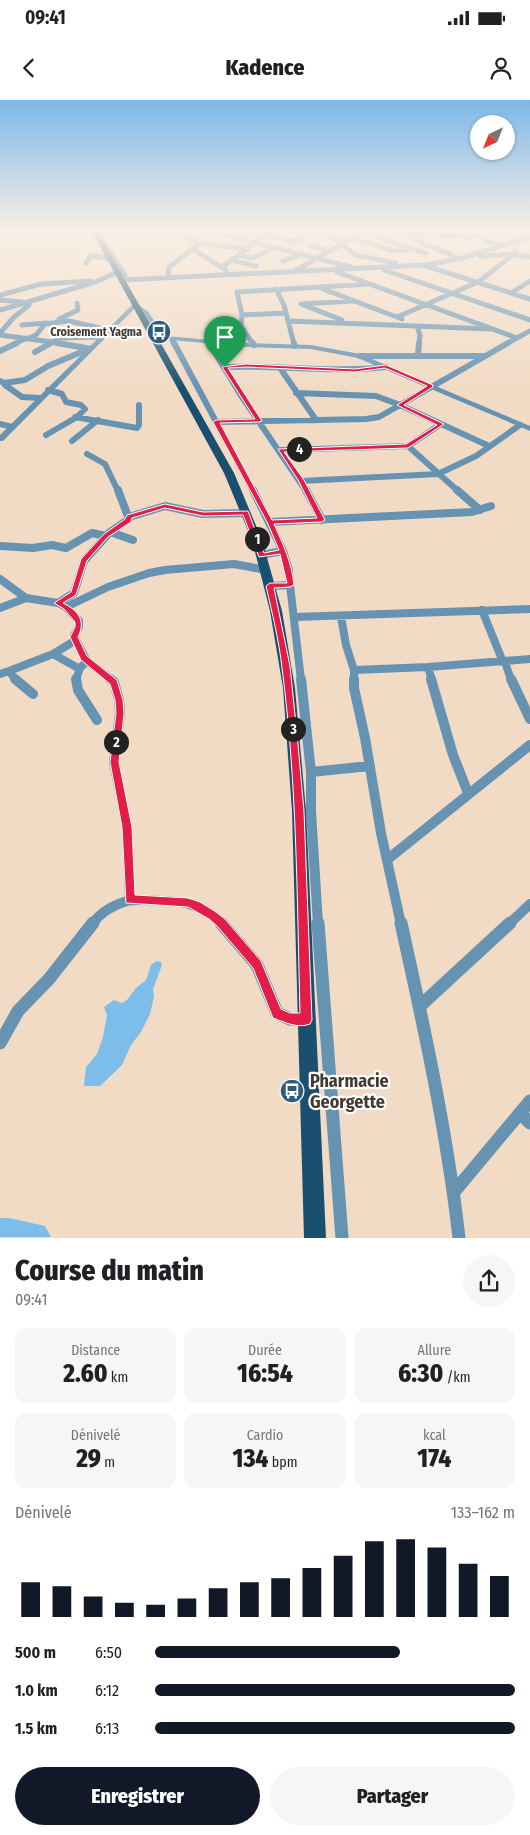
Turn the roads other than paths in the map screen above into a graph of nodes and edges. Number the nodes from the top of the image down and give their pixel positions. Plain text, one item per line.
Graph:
1 (51, 283) edge
2 (91, 283) edge
3 (126, 283) edge
4 (234, 283) edge
5 (422, 283) edge
6 (476, 283) edge
7 (481, 283) edge
8 (527, 283) edge
9 (369, 284) joint
10 (319, 287) junction
11 (276, 290) junction
12 (237, 292) junction
13 (511, 293) junction
14 (454, 294) junction
15 (0, 295) edge
16 (530, 299) edge
17 (0, 300) edge
18 (353, 301) junction
19 (28, 303) junction
20 (77, 303) dead end
21 (301, 304) junction
22 (135, 305) junction
23 (284, 305) junction
24 (428, 305) junction
25 (0, 310) edge
26 (286, 313) junction
27 (242, 315) junction
28 (398, 317) junction
29 (530, 320) edge
30 (288, 321) junction
31 (48, 323) junction
32 (349, 323) junction
33 (22, 325) dead end
34 (241, 326) junction
35 (415, 326) junction
36 (2, 327) edge
37 (491, 329) junction
38 (108, 330) junction
39 (530, 331) edge
40 (0, 334) edge
41 (102, 337) junction
42 (28, 338) junction
43 (158, 338) junction
44 (518, 338) junction
45 (172, 340) junction
46 (52, 342) junction
47 (210, 343) junction
48 (218, 343) junction
49 (254, 345) junction
50 (295, 346) junction
51 (91, 348) junction
52 (1, 350) edge
53 (35, 352) dead end
54 (418, 355) junction
55 (360, 356) junction
56 (485, 356) junction
57 (225, 367) junction
58 (386, 367) junction
59 (280, 368) junction
60 (2, 383) edge
61 (431, 386) junction
62 (48, 390) junction
63 (296, 393) junction
64 (40, 398) junction
65 (139, 405) dead end
66 (400, 405) junction
67 (75, 417) junction
68 (98, 420) junction
69 (316, 420) junction
70 (259, 421) junction
71 (216, 422) junction
72 (0, 424) edge
73 (441, 424) junction
74 (520, 425) junction
75 (12, 427) junction
76 (530, 429) edge
77 (46, 435) dead end
78 (0, 439) edge
79 (72, 442) dead end
80 (408, 446) junction
81 (489, 446) junction
82 (280, 450) junction
83 (87, 454) dead end
84 (438, 474) junction
85 (301, 480) junction
86 (491, 506) dead end
87 (480, 510) junction
88 (245, 513) junction
89 (130, 517) junction
90 (322, 520) junction
91 (270, 522) junction
92 (108, 534) junction
93 (133, 540) dead end
94 (0, 546) edge
95 (283, 551) junction
96 (262, 555) junction
97 (266, 570) junction
98 (0, 579) edge
99 (290, 585) junction
100 (270, 586) junction
101 (26, 598) junction
102 (58, 603) junction
103 (66, 607) junction
104 (0, 608) edge
105 (530, 609) edge
106 (482, 610) junction
107 (295, 617) junction
108 (341, 617) junction
109 (76, 640) junction
110 (53, 654) junction
111 (530, 659) edge
112 (87, 661) junction
113 (504, 662) junction
114 (428, 667) junction
115 (78, 668) junction
116 (354, 670) junction
117 (4, 672) edge
118 (33, 694) dead end
119 (530, 719) edge
120 (97, 720) dead end
121 (530, 745) edge
122 (370, 766) junction
123 (311, 772) junction
124 (468, 793) junction
125 (388, 859) junction
126 (130, 900) junction
127 (530, 904) edge
128 (420, 1006) junction
129 (306, 1020) junction
130 (0, 1043) edge
131 (530, 1101) edge
132 (520, 1113) junction
133 (530, 1123) edge
134 (454, 1192) junction
135 (314, 1238) edge
136 (342, 1238) edge
137 (459, 1238) edge

1 - 15 street
2 - 19 street
3 - 22 main road
4 - 12 street
5 - 14 street
6 - 14 street
7 - 13 street
8 - 13 street
9 - 10 street
9 - 24 street
10 - 11 street
10 - 18 street
11 - 12 street
11 - 23 street
12 - 27 street
13 - 16 street
14 - 24 street
14 - 29 street
17 - 19 street
18 - 21 street
18 - 28 street
19 - 25 street
19 - 36 street
20 - 31 street
21 - 23 street
21 - 32 street
22 - 38 street
22 - 43 main road
23 - 26 street
24 - 28 street
24 - 37 street
26 - 27 street
26 - 30 street
27 - 34 street
28 - 35 street
30 - 32 street
30 - 50 street
31 - 33 street
31 - 38 street
31 - 42 street
32 - 35 street
34 - 48 street
34 - 49 street
35 - 37 street
35 - 54 street
36 - 40 street
37 - 44 street
38 - 41 street
39 - 44 street
40 - 42 street
41 - 46 street
41 - 51 street
42 - 46 street
42 - 52 street
43 - 45 street
43 - 88 main road
44 - 56 street
45 - 47 street
45 - 71 street
46 - 51 street
46 - 53 street
47 - 48 street
47 - 57 street
48 - 49 street
49 - 50 street
50 - 55 street
51 - 60 street
51 - 62 street
54 - 55 street
54 - 56 street
55 - 58 street
56 - 61 street
57 - 59 street
57 - 70 street
58 - 59 street
58 - 61 street
59 - 63 street
60 - 64 street
61 - 66 street
61 - 74 street
62 - 64 street
62 - 67 street
63 - 66 street
63 - 69 street
64 - 75 street
65 - 68 street
66 - 69 street
66 - 73 street
67 - 68 street
67 - 77 street
68 - 79 street
69 - 70 street
70 - 71 street
70 - 82 street
71 - 91 street
72 - 75 street
73 - 80 street
73 - 81 street
74 - 76 street
74 - 81 street
75 - 78 street
80 - 82 street
80 - 84 street
81 - 84 street
82 - 85 street
83 - 89 street
84 - 85 street
84 - 87 street
85 - 90 street
86 - 87 street
87 - 90 street
88 - 89 street
88 - 96 main road
89 - 92 street
90 - 91 street
91 - 95 street
92 - 93 street
92 - 94 street
92 - 102 street
95 - 96 street
95 - 99 street
96 - 97 main road
97 - 100 main road
97 - 103 street
98 - 101 street
99 - 100 street
99 - 107 street
100 - 129 main road
101 - 102 street
101 - 104 street
102 - 103 street
103 - 109 street
105 - 106 street
106 - 108 street
106 - 113 street
107 - 108 street
107 - 123 street
108 - 116 street
109 - 110 street
109 - 112 street
110 - 115 street
110 - 117 street
111 - 113 street
112 - 115 street
112 - 126 street
113 - 114 street
113 - 119 street
114 - 116 street
114 - 124 street
115 - 120 street
116 - 122 street
117 - 118 street
121 - 124 street
122 - 123 street
122 - 125 street
123 - 136 street
124 - 125 street
125 - 128 street
126 - 129 street
126 - 130 street
127 - 128 street
128 - 134 street
129 - 135 main road
131 - 132 street
132 - 133 street
132 - 134 street
134 - 137 street

